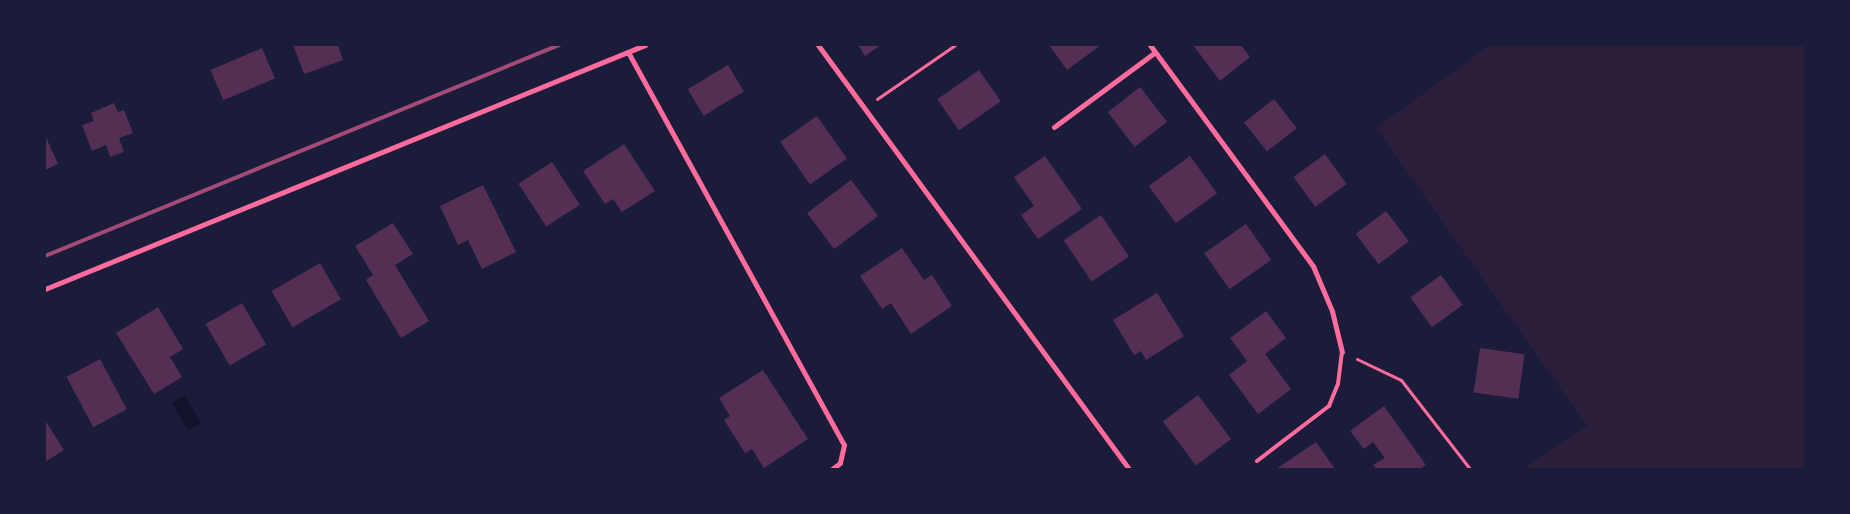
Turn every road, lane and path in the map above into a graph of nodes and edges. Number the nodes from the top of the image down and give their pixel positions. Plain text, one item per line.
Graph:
1 (645, 45) edge
2 (818, 45) edge
3 (955, 45) edge
4 (1150, 45) edge
5 (628, 52) junction
6 (1154, 53) junction
7 (863, 109) junction
8 (1054, 127) dead end
9 (45, 289) edge
10 (1342, 352) junction
11 (1257, 461) dead end
12 (832, 469) edge
13 (1129, 469) edge
14 (1470, 469) edge

1 - 5 street
2 - 7 street
3 - 7 path
4 - 6 street
5 - 9 street
5 - 12 street
6 - 8 street
6 - 10 street
7 - 13 street
10 - 11 lane
10 - 14 path

